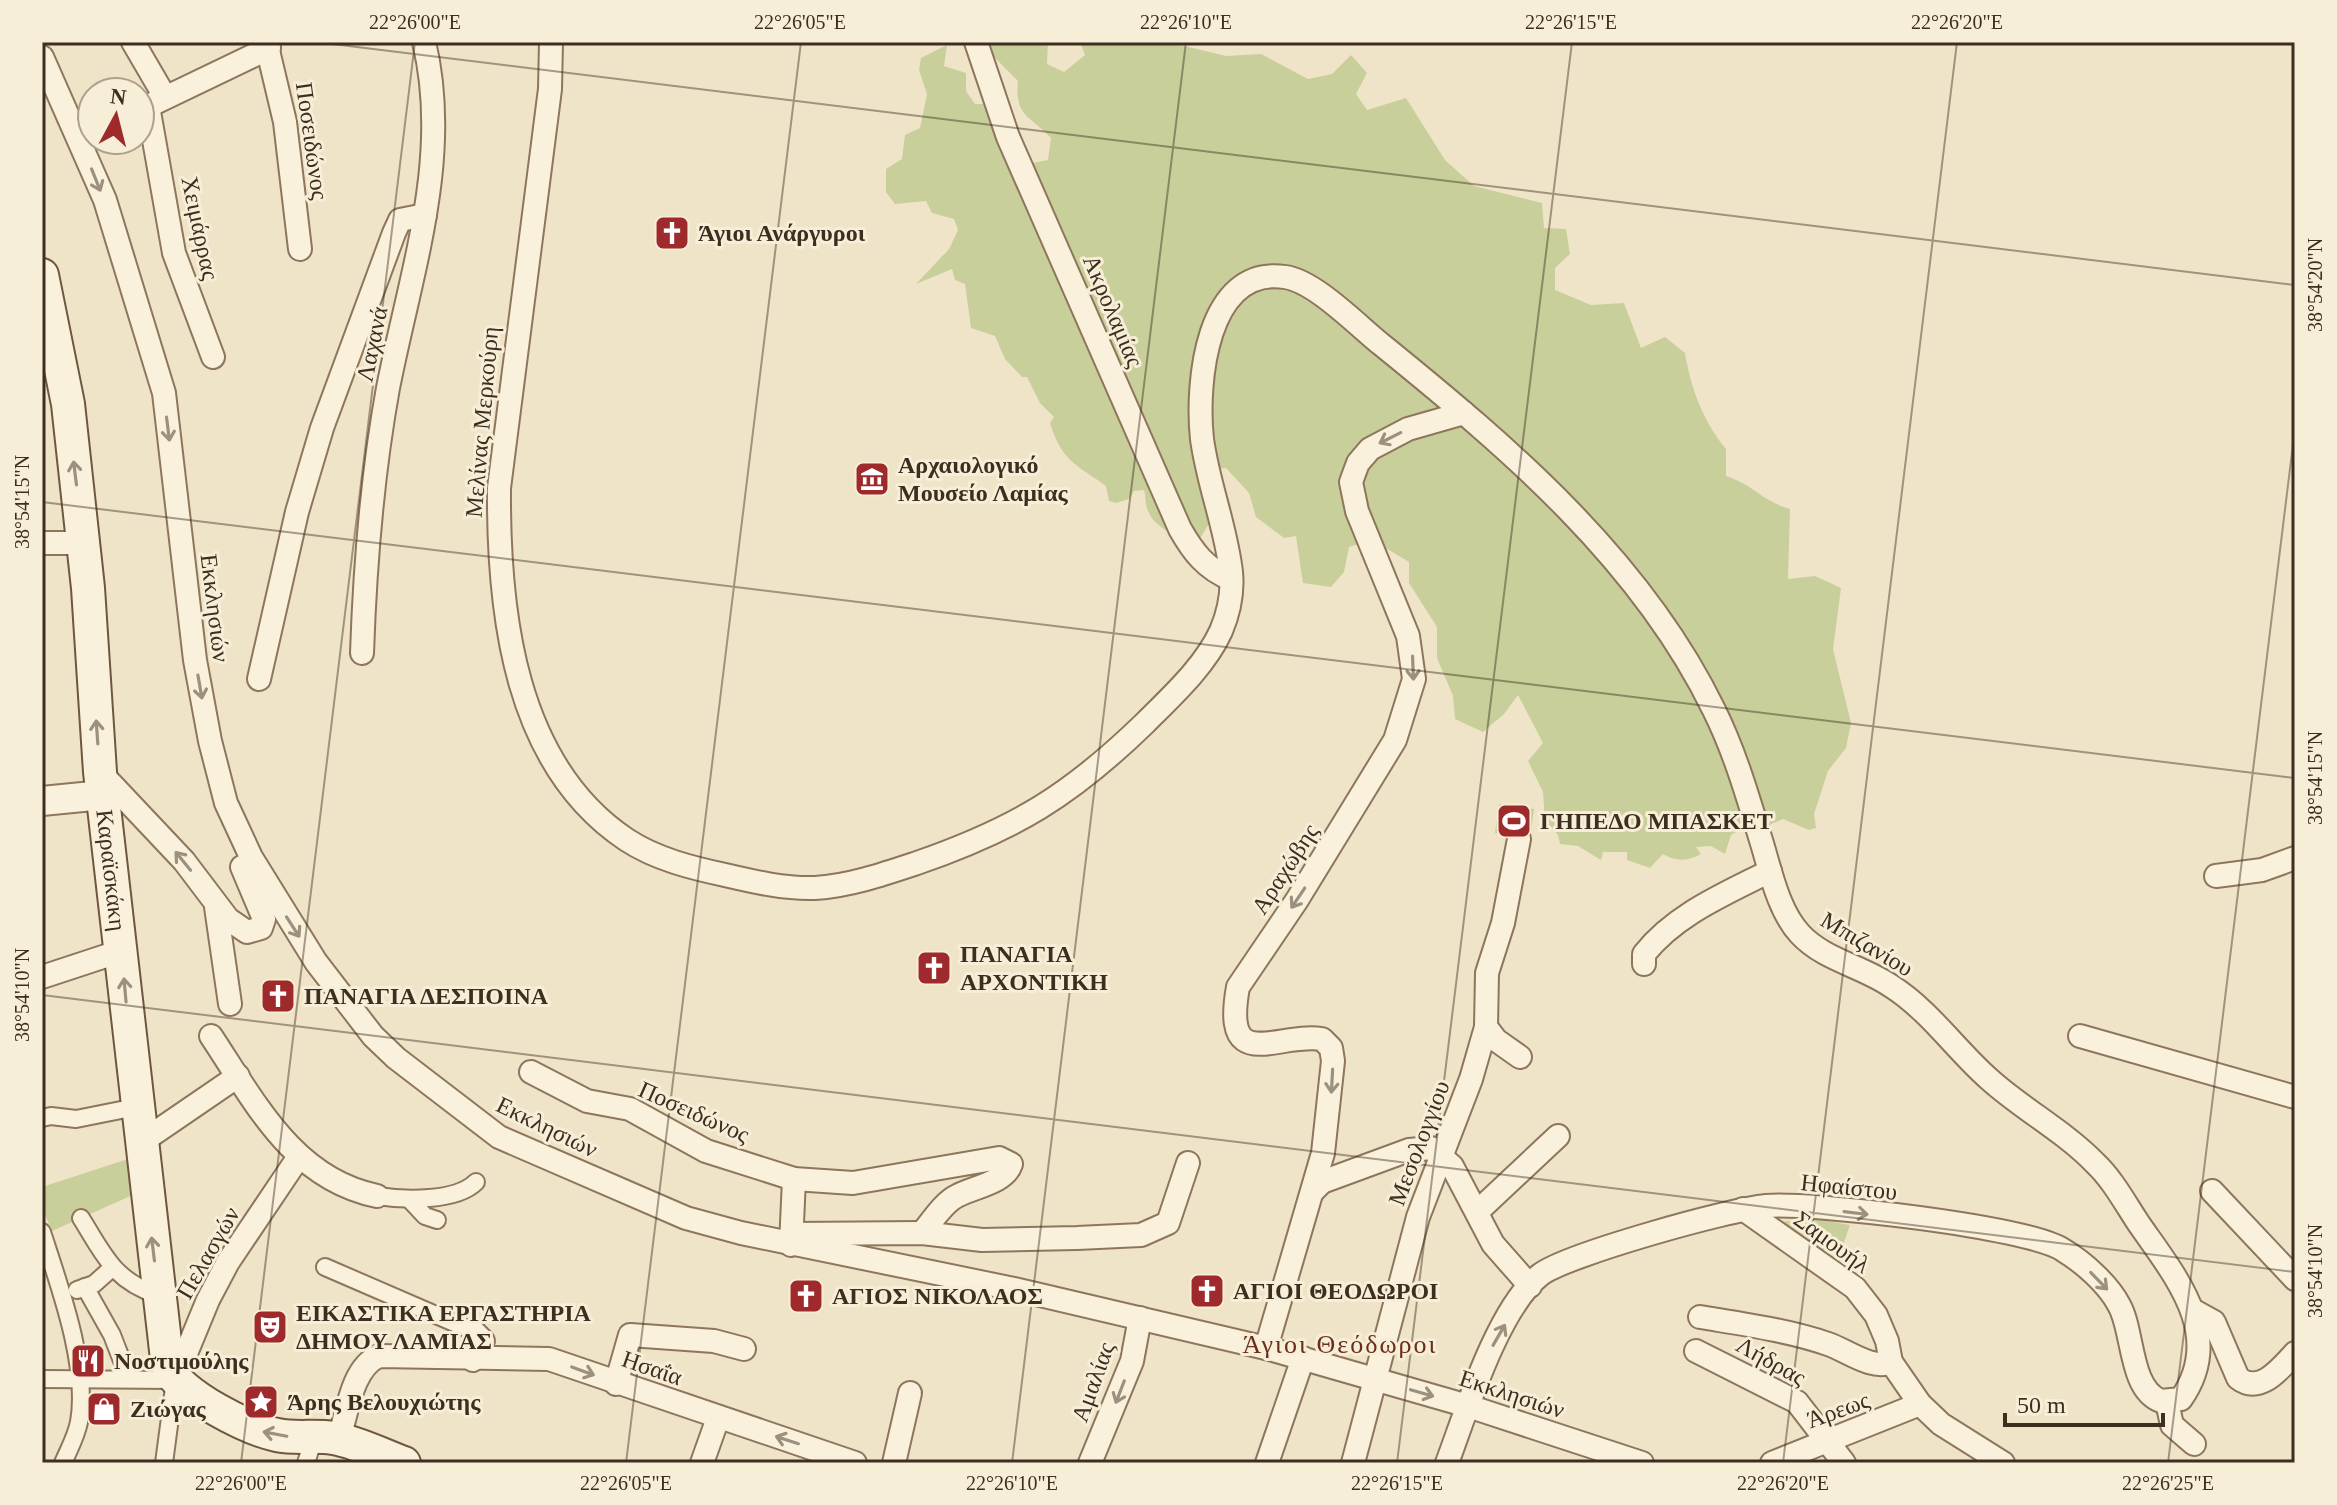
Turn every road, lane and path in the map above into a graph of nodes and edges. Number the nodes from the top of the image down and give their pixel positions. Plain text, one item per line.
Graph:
1 (133, 42) edge
2 (551, 42) edge
3 (976, 42) edge
4 (424, 44) edge
5 (267, 45) edge
6 (42, 57) edge
7 (143, 76) edge
8 (156, 101) edge
9 (76, 118) edge
10 (156, 136) edge
11 (92, 156) edge
12 (425, 215) junction
13 (300, 249) dead end
14 (42, 275) edge
15 (48, 323) edge
16 (213, 357) dead end
17 (1464, 413) junction
18 (42, 543) edge
19 (84, 543) junction
20 (1231, 579) junction
21 (362, 653) dead end
22 (259, 679) dead end
23 (102, 784) junction
24 (42, 801) edge
25 (236, 827) junction
26 (1519, 839) dead end
27 (2295, 858) edge
28 (1770, 871) junction
29 (2216, 876) dead end
30 (214, 903) junction
31 (121, 951) junction
32 (1644, 964) dead end
33 (42, 977) edge
34 (230, 1004) dead end
35 (1486, 1027) junction
36 (211, 1036) dead end
37 (2080, 1036) dead end
38 (1520, 1057) dead end
39 (531, 1072) dead end
40 (238, 1076) junction
41 (2295, 1097) edge
42 (136, 1107) junction
43 (42, 1118) edge
44 (1558, 1136) dead end
45 (140, 1143) junction
46 (1440, 1154) junction
47 (298, 1158) junction
48 (1188, 1163) dead end
49 (794, 1179) junction
50 (476, 1182) dead end
51 (1314, 1190) junction
52 (2212, 1191) dead end
53 (377, 1196) joint
54 (410, 1200) junction
55 (1743, 1209) junction
56 (1477, 1212) junction
57 (81, 1218) dead end
58 (437, 1220) dead end
59 (42, 1232) edge
60 (922, 1233) junction
61 (791, 1239) junction
62 (325, 1267) dead end
63 (112, 1268) junction
64 (2295, 1279) edge
65 (1530, 1286) junction
66 (85, 1287) junction
67 (158, 1295) junction
68 (62, 1296) junction
69 (2194, 1311) junction
70 (1133, 1316) junction
71 (1700, 1317) dead end
72 (473, 1331) joint
73 (1266, 1348) junction
74 (744, 1349) dead end
75 (1696, 1351) dead end
76 (2295, 1353) edge
77 (1303, 1358) junction
78 (473, 1360) junction
79 (1891, 1362) junction
80 (79, 1378) junction
81 (42, 1379) edge
82 (129, 1379) junction
83 (175, 1380) junction
84 (1377, 1380) junction
85 (616, 1384) junction
86 (910, 1393) dead end
87 (2167, 1402) junction
88 (1920, 1404) junction
89 (1468, 1406) junction
90 (718, 1418) junction
91 (1829, 1440) junction
92 (2194, 1444) dead end
93 (320, 1447) edge
94 (63, 1463) edge
95 (164, 1463) edge
96 (404, 1463) edge
97 (702, 1463) edge
98 (855, 1463) edge
99 (894, 1463) edge
100 (1090, 1463) edge
101 (1267, 1463) edge
102 (1353, 1463) edge
103 (1447, 1463) edge
104 (1642, 1463) edge
105 (1772, 1463) edge
106 (1844, 1463) edge
107 (2003, 1463) edge

1 - 7 street, Χειμάρρας
2 - 20 street, Μελίνας Μερκούρη
3 - 20 street, Ακρολαμίας
4 - 12 street, Λαχανά
5 - 8 street
5 - 13 street, Ποσειδώνος
6 - 9 street, Εκκλησιών
10 - 16 street, Χειμάρρας
11 -> 25 street, Εκκλησιών
12 - 21 street, Λαχανά
12 - 22 street
14 - 15 main road, Καραϊσκάκη
19 -> 15 main road, Καραϊσκάκη
17 - 20 street, Μελίνας Μερκούρη
17 - 28 street, Μπιζανίου
17 -> 51 street, Αραχώβης
18 - 19 street
23 -> 19 main road, Καραϊσκάκη
23 - 24 street
30 -> 23 street
23 - 31 main road, Καραϊσκάκη
25 - 30 street
25 -> 61 street, Εκκλησιών
26 - 35 street, Μεσολογγίου
27 - 29 street
28 - 32 street
28 - 69 street, Μπιζανίου
30 - 34 street
31 - 33 street
42 -> 31 main road, Καραϊσκάκη
35 - 38 street
35 - 46 street, Μεσολογγίου
36 - 40 street
37 - 41 street
39 - 49 street, Ποσειδώνος
40 - 45 street
40 - 47 street
42 - 43 street
42 - 45 main road, Καραϊσκάκη
44 - 56 street
67 -> 45 main road, Καραϊσκάκη
46 - 51 street
46 - 56 street
46 - 84 street, Μεσολογγίου
47 - 53 street
47 - 83 street, Πελασγών
48 - 60 street
49 - 60 street, Ποσειδώνος
49 - 61 street
50 - 54 street
51 - 73 street, Αραχώβης
52 - 64 street
53 - 54 street
54 - 58 street
55 - 65 street, Ηφαίστου
55 - 79 street, Σαμουήλ
55 -> 87 street, Ηφαίστου
56 - 65 street
57 - 63 street
59 - 68 street
60 - 61 street
61 - 70 street, Εκκλησιών
62 - 72 street
63 - 66 street
63 - 67 street
89 -> 65 street, Ηφαίστου
66 - 68 street
66 - 82 street
67 - 83 main road, Καραϊσκάκη
68 - 80 street
69 - 76 street
69 - 87 street, Μπιζανίου
70 - 73 street, Εκκλησιών
70 -> 100 street, Αμαλίας
71 - 79 street
72 - 78 street
73 - 77 street, Εκκλησιών
74 - 85 street
75 - 91 street, Λήδρας
77 - 84 street, Εκκλησιών
77 - 101 street
78 -> 85 street, Ησαΐα
78 - 93 street, Ησαΐα
79 - 88 street, Σαμουήλ
80 - 81 street
80 - 82 street
80 - 94 street
82 - 83 street
93 -> 83 main road
83 - 95 street, Καραϊσκάκη
84 -> 89 street, Εκκλησιών
84 - 102 street, Μεσολογγίου
85 - 90 street, Ησαΐα
86 - 99 street
87 - 92 street, Ηφαίστου
88 - 91 street, Άρεως
88 - 107 street, Σαμουήλ
89 - 103 street, Ηφαίστου
89 - 104 street, Εκκλησιών
90 - 97 street
98 -> 90 street, Ησαΐα
91 - 105 street, Άρεως
91 - 106 street, Λήδρας
93 - 96 main road

